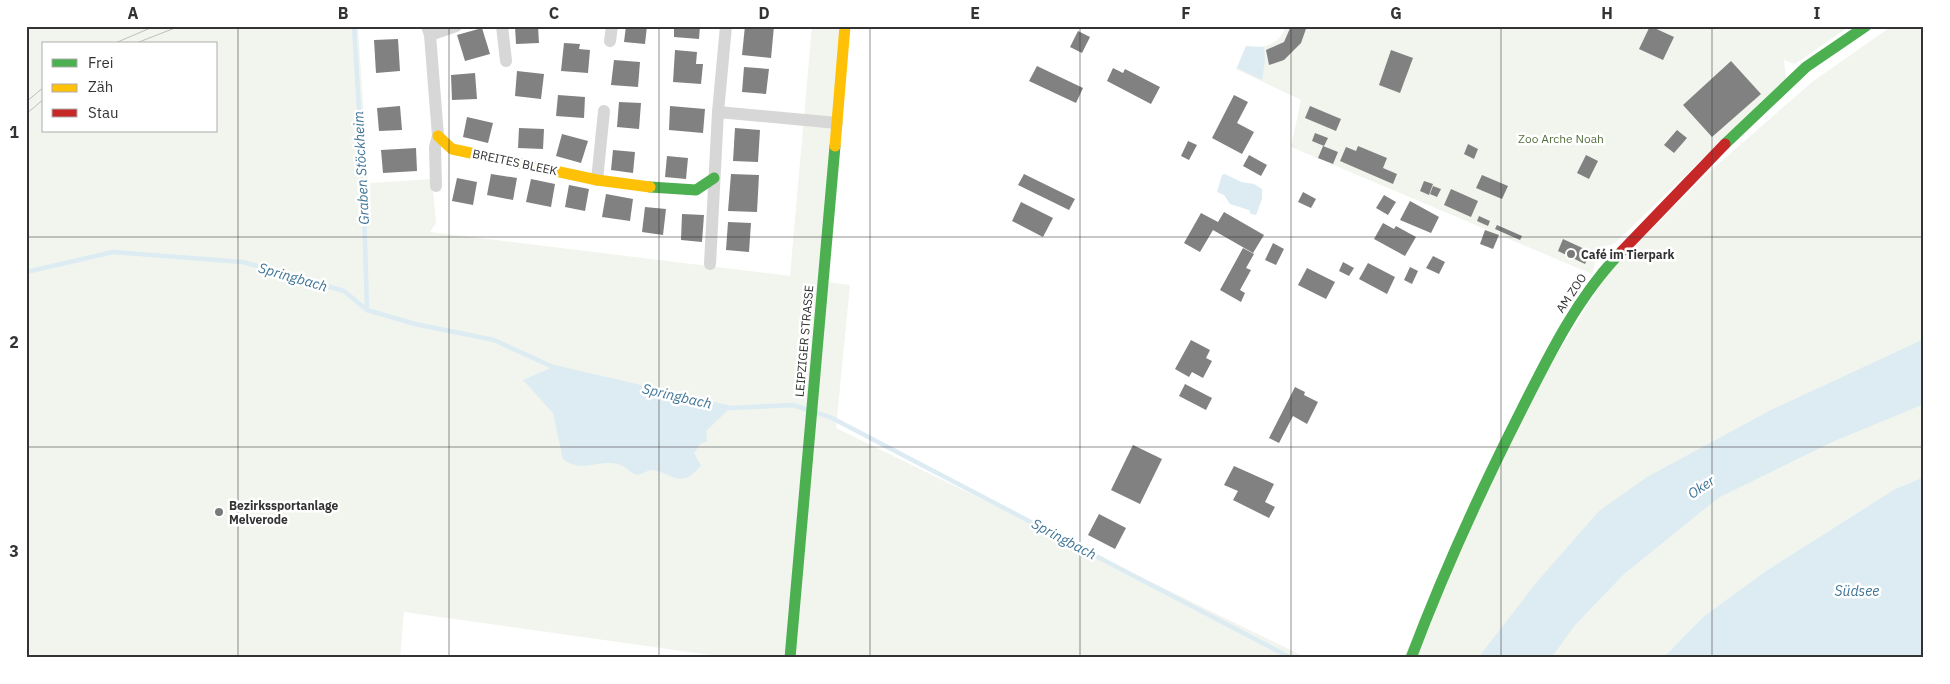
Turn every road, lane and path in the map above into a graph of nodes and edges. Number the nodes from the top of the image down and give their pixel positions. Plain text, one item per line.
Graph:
1 (456, 26) edge
2 (502, 26) edge
3 (612, 26) edge
4 (726, 26) edge
5 (845, 26) edge
6 (1247, 26) edge
7 (1257, 26) edge
8 (1866, 26) edge
9 (428, 31) edge
10 (610, 41) dead end
11 (506, 61) dead end
12 (604, 111) dead end
13 (718, 112) junction
14 (837, 123) junction
15 (438, 136) junction
16 (714, 178) junction
17 (598, 180) junction
18 (436, 186) dead end
19 (710, 264) dead end
20 (790, 658) edge
21 (1411, 658) edge

1 - 9 street
2 - 11 street
3 - 10 street
4 - 13 street
5 - 14 street, LEIPZIGER STRASSE
6 - 7 lane
8 - 21 street, AM ZOO
9 - 15 street
12 - 17 street
13 - 14 street
13 - 16 street
14 - 20 street, LEIPZIGER STRASSE
15 - 17 street, BREITES BLEEK
15 - 18 street
16 - 17 street, BREITES BLEEK
16 - 19 street

